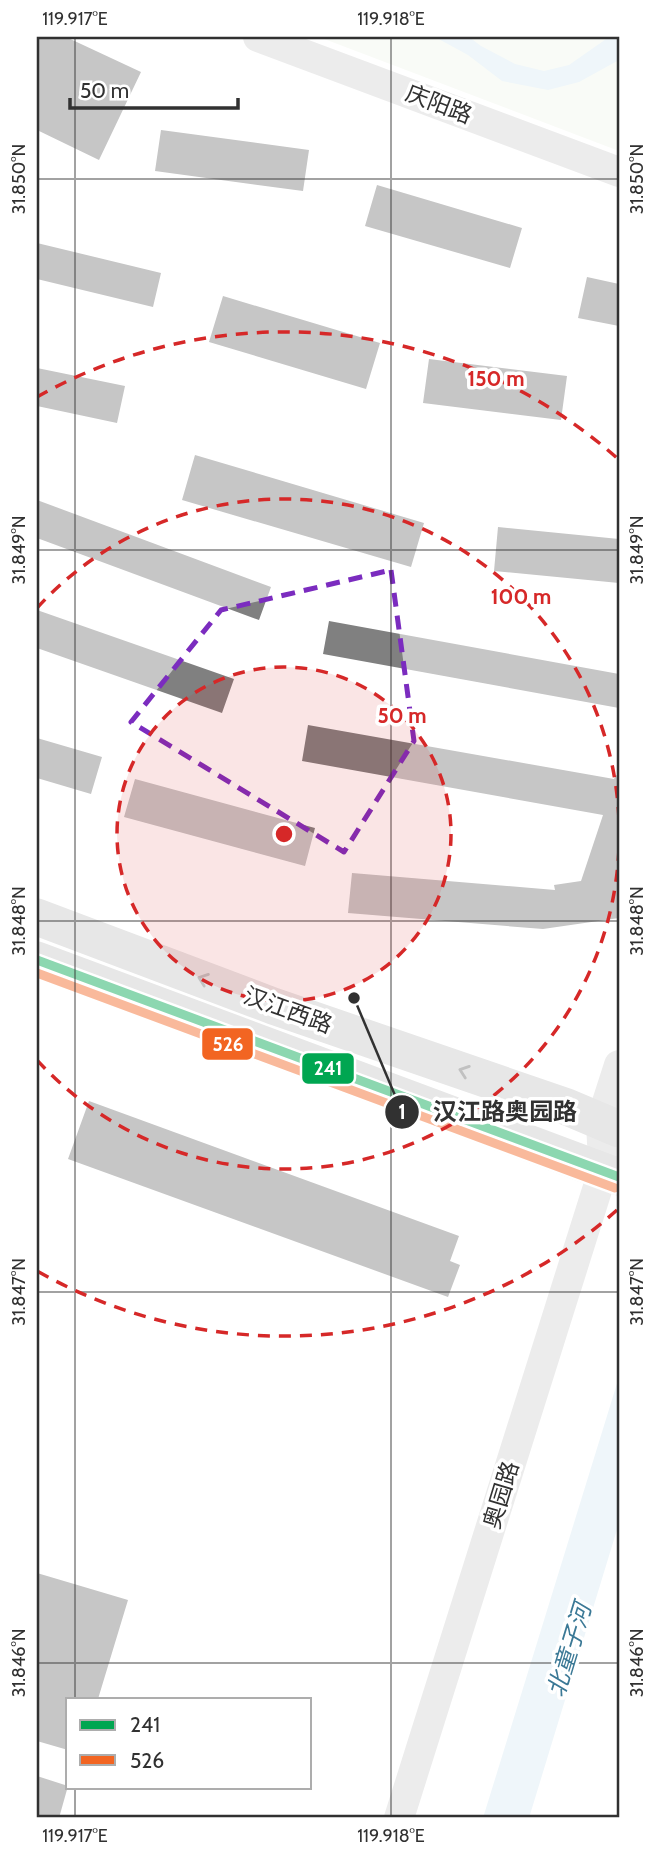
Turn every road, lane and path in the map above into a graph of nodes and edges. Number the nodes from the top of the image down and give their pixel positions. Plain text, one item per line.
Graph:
1 (258, 37) edge
2 (619, 172) edge
3 (37, 917) edge
4 (37, 960) edge
5 (619, 1065) edge
6 (612, 1149) edge
7 (399, 1818) edge

1 - 2 street, 庆阳路
6 -> 3 main road, 汉江西路
4 - 6 main road, 汉江西路
5 - 6 street, 奥园路
6 - 7 street, 奥园路

